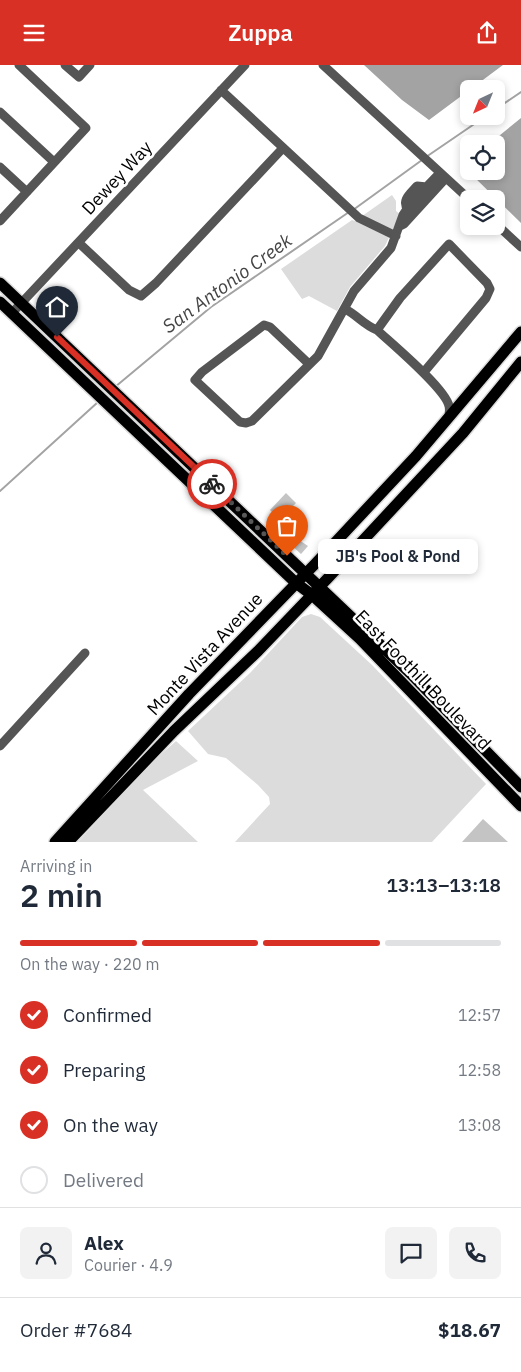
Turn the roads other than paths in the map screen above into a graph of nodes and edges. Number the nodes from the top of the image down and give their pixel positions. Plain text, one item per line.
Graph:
1 (19, 65) edge
2 (65, 65) edge
3 (90, 65) edge
4 (244, 65) edge
5 (323, 65) edge
6 (221, 90) junction
7 (0, 112) edge
8 (283, 149) junction
9 (54, 162) junction
10 (0, 167) edge
11 (443, 175) junction
12 (460, 191) edge
13 (27, 192) junction
14 (409, 212) junction
15 (0, 221) edge
16 (505, 232) edge
17 (396, 236) junction
18 (79, 243) junction
19 (521, 247) edge
20 (0, 283) edge
21 (0, 302) edge
22 (22, 303) junction
23 (345, 309) junction
24 (12, 313) junction
25 (377, 330) junction
26 (521, 332) edge
27 (521, 362) edge
28 (310, 364) junction
29 (424, 372) junction
30 (449, 418) junction
31 (172, 465) junction
32 (213, 485) junction
33 (306, 574) junction
34 (296, 583) junction
35 (320, 586) junction
36 (312, 595) junction
37 (85, 653) dead end
38 (0, 746) edge
39 (521, 787) edge
40 (521, 806) edge
41 (55, 842) edge
42 (68, 842) edge

1 - 9 street
2 - 3 street
4 - 6 street, Dewey Way
5 - 11 street
6 - 8 street
6 - 18 street, Dewey Way
7 - 9 street
8 - 17 street
8 - 18 street
9 - 13 street
10 - 13 street
11 - 12 street
11 - 14 street
11 - 14 street
13 - 15 street
14 - 17 street
16 - 19 street
17 - 23 street
18 - 22 street, Dewey Way
20 - 22 main road, East Foothill Boulevard
21 - 24 main road, East Foothill Boulevard
22 - 24 street, Dewey Way
22 - 32 main road, East Foothill Boulevard
23 - 25 street
23 - 28 street
24 - 31 main road, East Foothill Boulevard
25 - 29 street
25 - 29 street
26 - 30 main road, Monte Vista Avenue
27 - 35 main road, Monte Vista Avenue
28 - 28 street
29 - 30 street
30 - 33 main road, Monte Vista Avenue
31 - 32 main road
31 - 34 main road, East Foothill Boulevard
32 - 33 main road, East Foothill Boulevard
33 - 34 main road, Monte Vista Avenue
33 - 35 main road, East Foothill Boulevard
34 - 36 main road, East Foothill Boulevard
34 - 41 main road, Monte Vista Avenue
35 - 36 main road, Monte Vista Avenue
35 - 39 main road, East Foothill Boulevard
36 - 40 main road, East Foothill Boulevard
36 - 42 main road, Monte Vista Avenue
37 - 38 street

